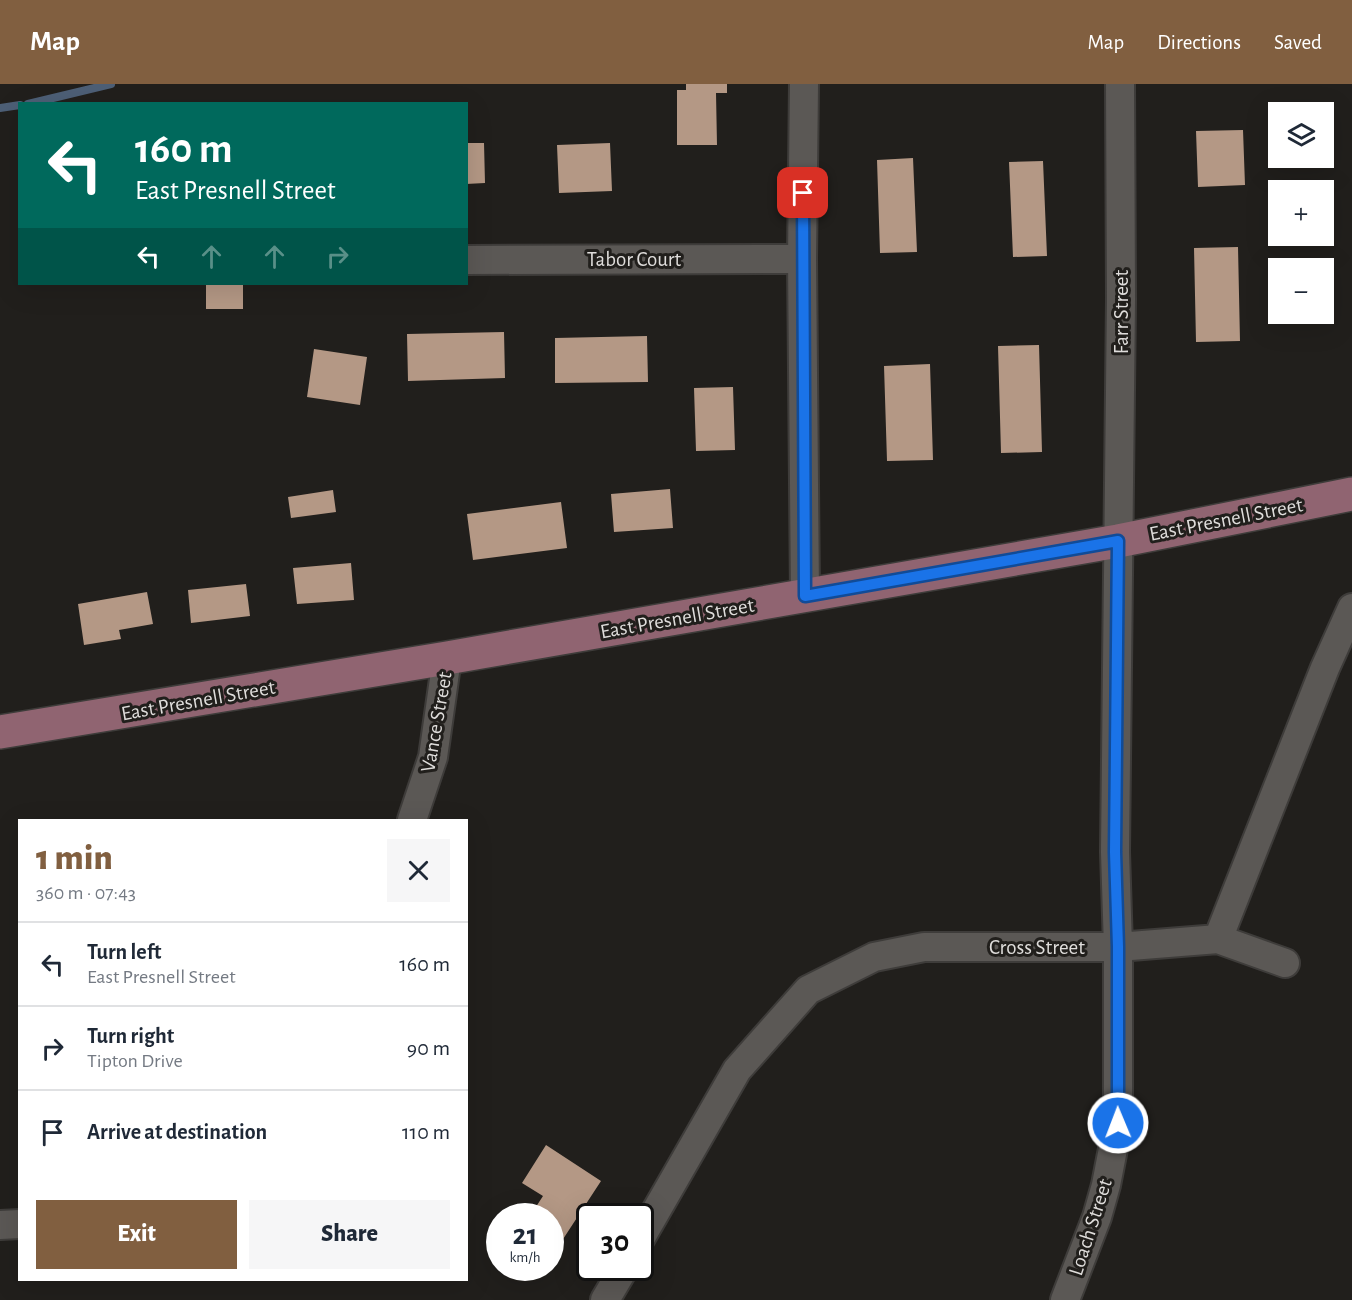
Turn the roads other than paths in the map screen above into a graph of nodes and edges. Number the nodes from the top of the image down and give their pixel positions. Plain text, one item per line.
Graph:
1 (804, 84) edge
2 (1120, 84) edge
3 (802, 259) junction
4 (468, 260) edge
5 (1352, 494) edge
6 (1118, 541) junction
7 (805, 596) junction
8 (1352, 608) edge
9 (447, 658) junction
10 (0, 732) edge
11 (412, 819) edge
12 (1218, 939) junction
13 (1118, 947) junction
14 (1285, 963) dead end
15 (654, 1215) edge
16 (18, 1224) edge
17 (0, 1225) edge
18 (616, 1281) edge
19 (605, 1300) edge
20 (1065, 1300) edge

1 - 3 street
2 - 6 street, Farr Street
3 - 4 street, Tabor Court
3 - 7 street
5 - 6 main road, East Presnell Street
6 - 7 main road, East Presnell Street
6 - 13 street, Loach Street
7 - 9 main road, East Presnell Street
8 - 12 street
9 - 10 main road, East Presnell Street
9 - 11 street, Vance Street
12 - 13 street, Cross Street
12 - 14 street
13 - 15 street, Cross Street
13 - 20 street, Loach Street
16 - 17 street
18 - 19 street

